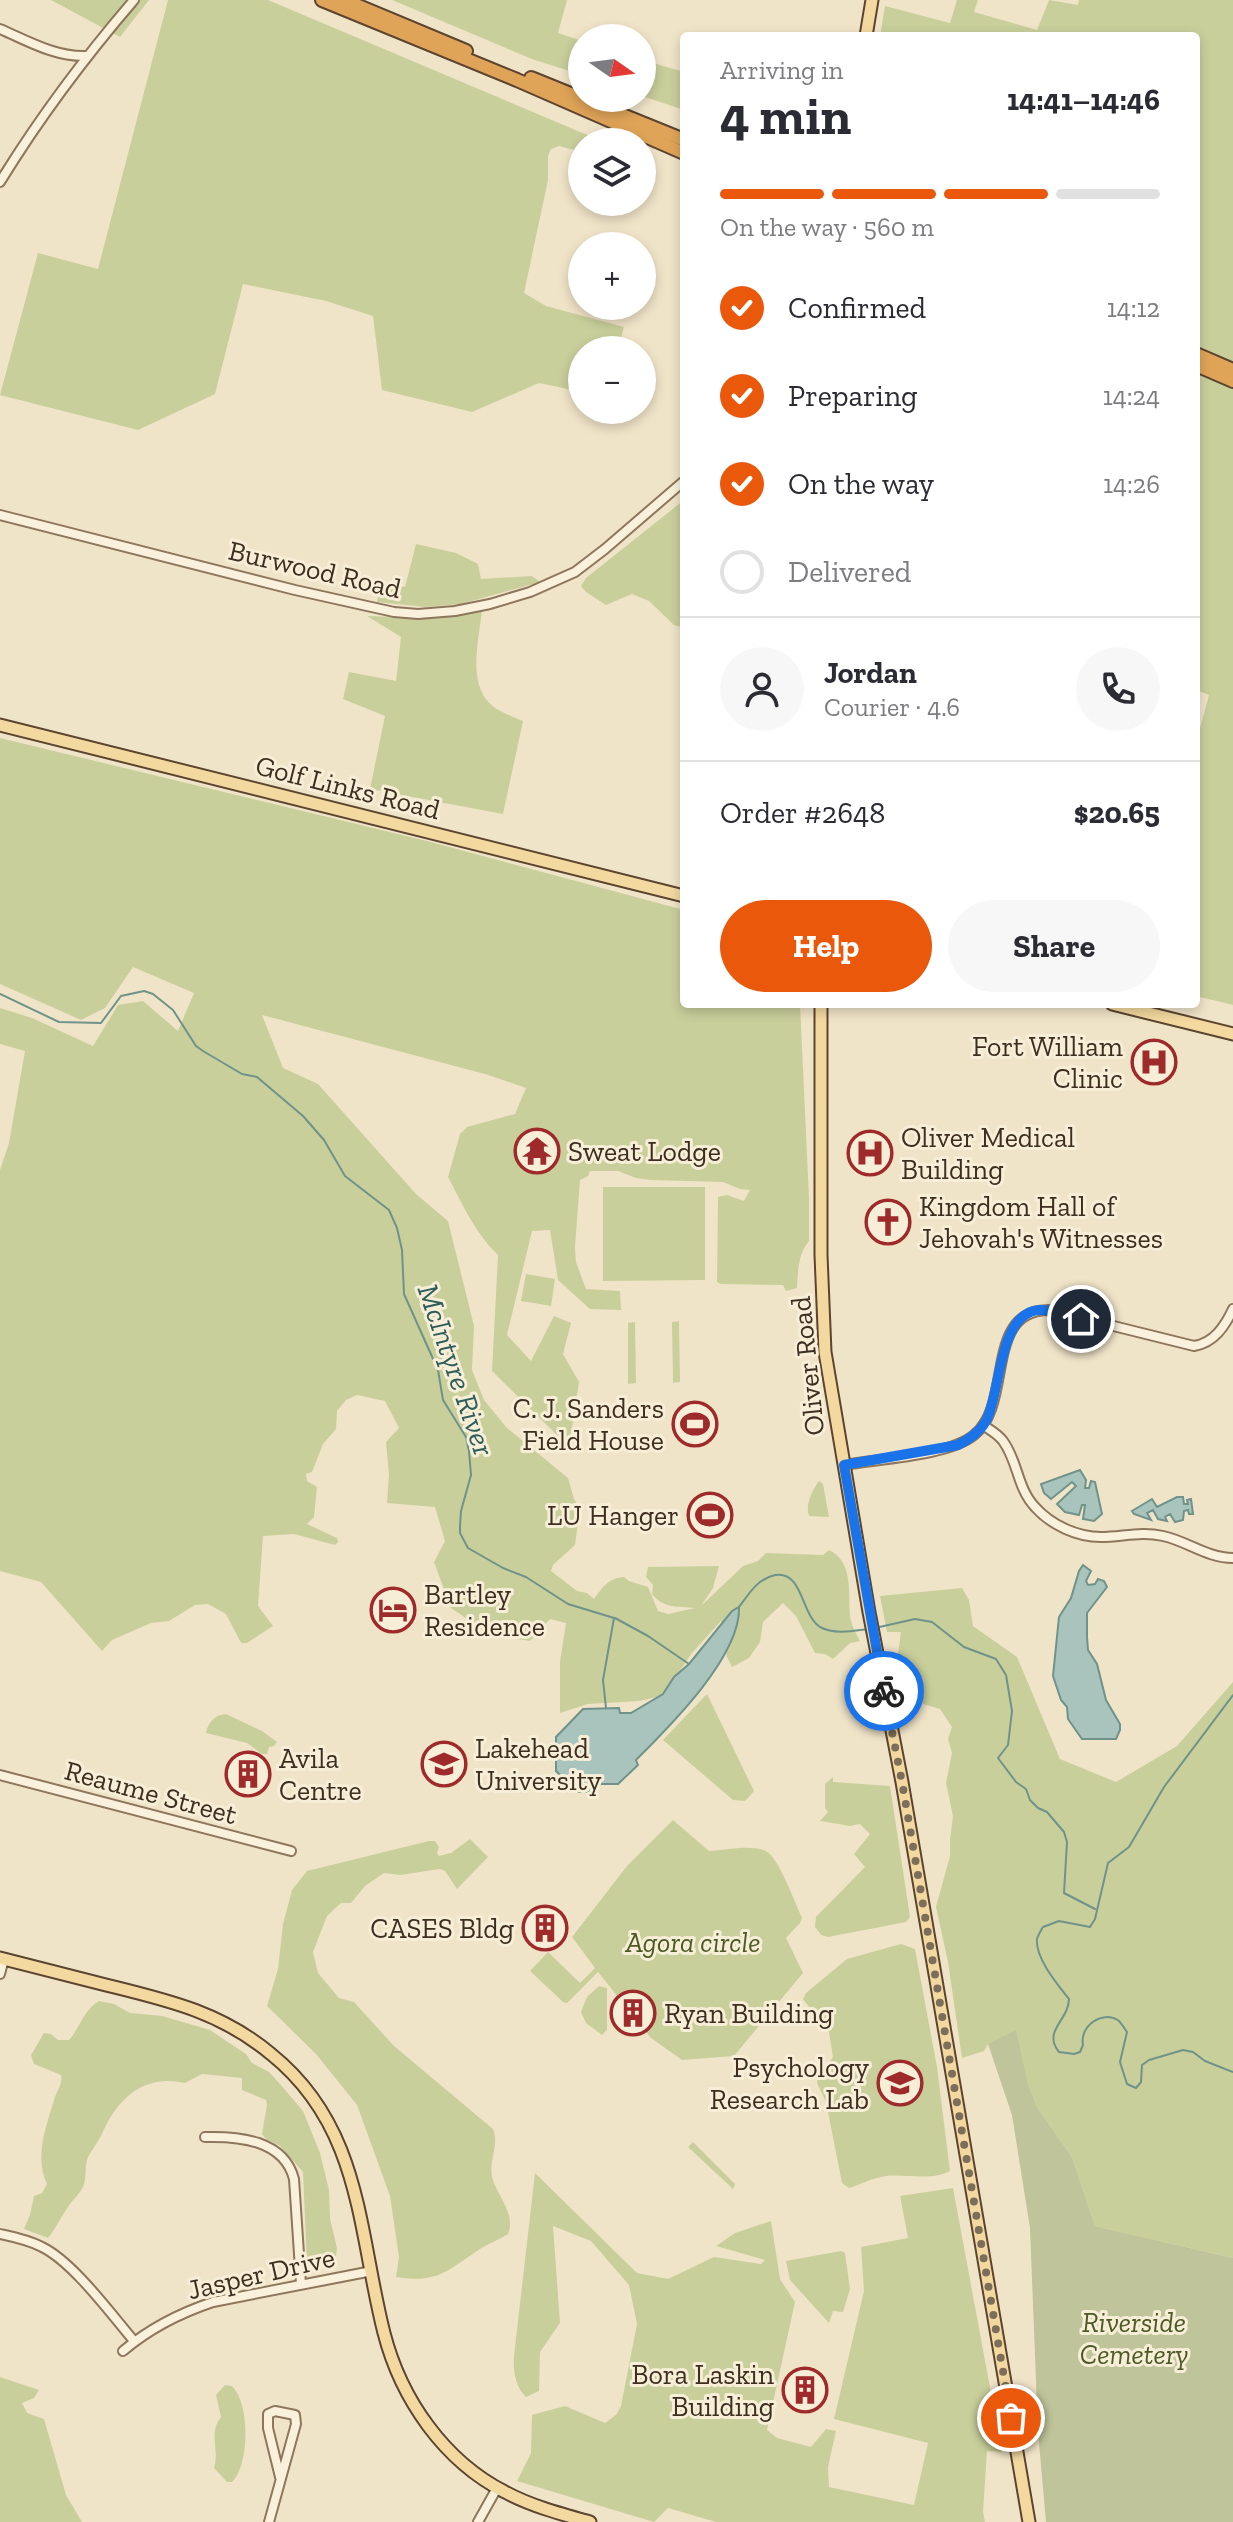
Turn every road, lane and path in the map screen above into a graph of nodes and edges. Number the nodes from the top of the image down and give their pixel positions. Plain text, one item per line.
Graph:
1 (134, 0) edge
2 (322, 0) edge
3 (344, 0) edge
4 (872, 0) edge
5 (0, 29) edge
6 (867, 32) edge
7 (86, 56) junction
8 (680, 138) edge
9 (680, 151) edge
10 (0, 182) edge
11 (1200, 356) edge
12 (1200, 367) edge
13 (1233, 370) edge
14 (1233, 381) edge
15 (680, 484) edge
16 (0, 515) edge
17 (0, 725) edge
18 (680, 895) edge
19 (821, 1008) edge
20 (1128, 1008) edge
21 (1233, 1034) edge
22 (1233, 1310) edge
23 (983, 1425) junction
24 (844, 1465) junction
25 (1233, 1558) edge
26 (0, 1775) edge
27 (291, 1851) dead end
28 (2, 1959) edge
29 (0, 1974) edge
30 (205, 2137) dead end
31 (0, 2234) edge
32 (372, 2271) junction
33 (301, 2284) junction
34 (134, 2341) junction
35 (123, 2351) dead end
36 (280, 2477) junction
37 (497, 2488) junction
38 (269, 2522) edge
39 (478, 2522) edge
40 (590, 2522) edge
41 (1029, 2522) edge

1 - 7 street
2 - 9 highway
3 - 8 highway
4 - 6 main road
5 - 7 street
7 - 10 street
11 - 13 highway
12 - 14 highway
15 - 16 street, Burwood Road
17 - 18 main road, Golf Links Road
19 - 24 main road, Oliver Road
20 - 21 main road
22 - 23 street
23 - 24 street
23 - 25 street
24 - 41 main road, Oliver Road
26 - 27 street, Reaume Street
28 - 29 street
28 - 32 main road
30 - 33 street
31 - 34 street
32 - 33 street, Jasper Drive
32 - 37 main road
33 - 34 street, Jasper Drive
34 - 35 street, Jasper Drive
36 - 36 street
36 - 38 street
37 - 39 street
37 - 40 main road

